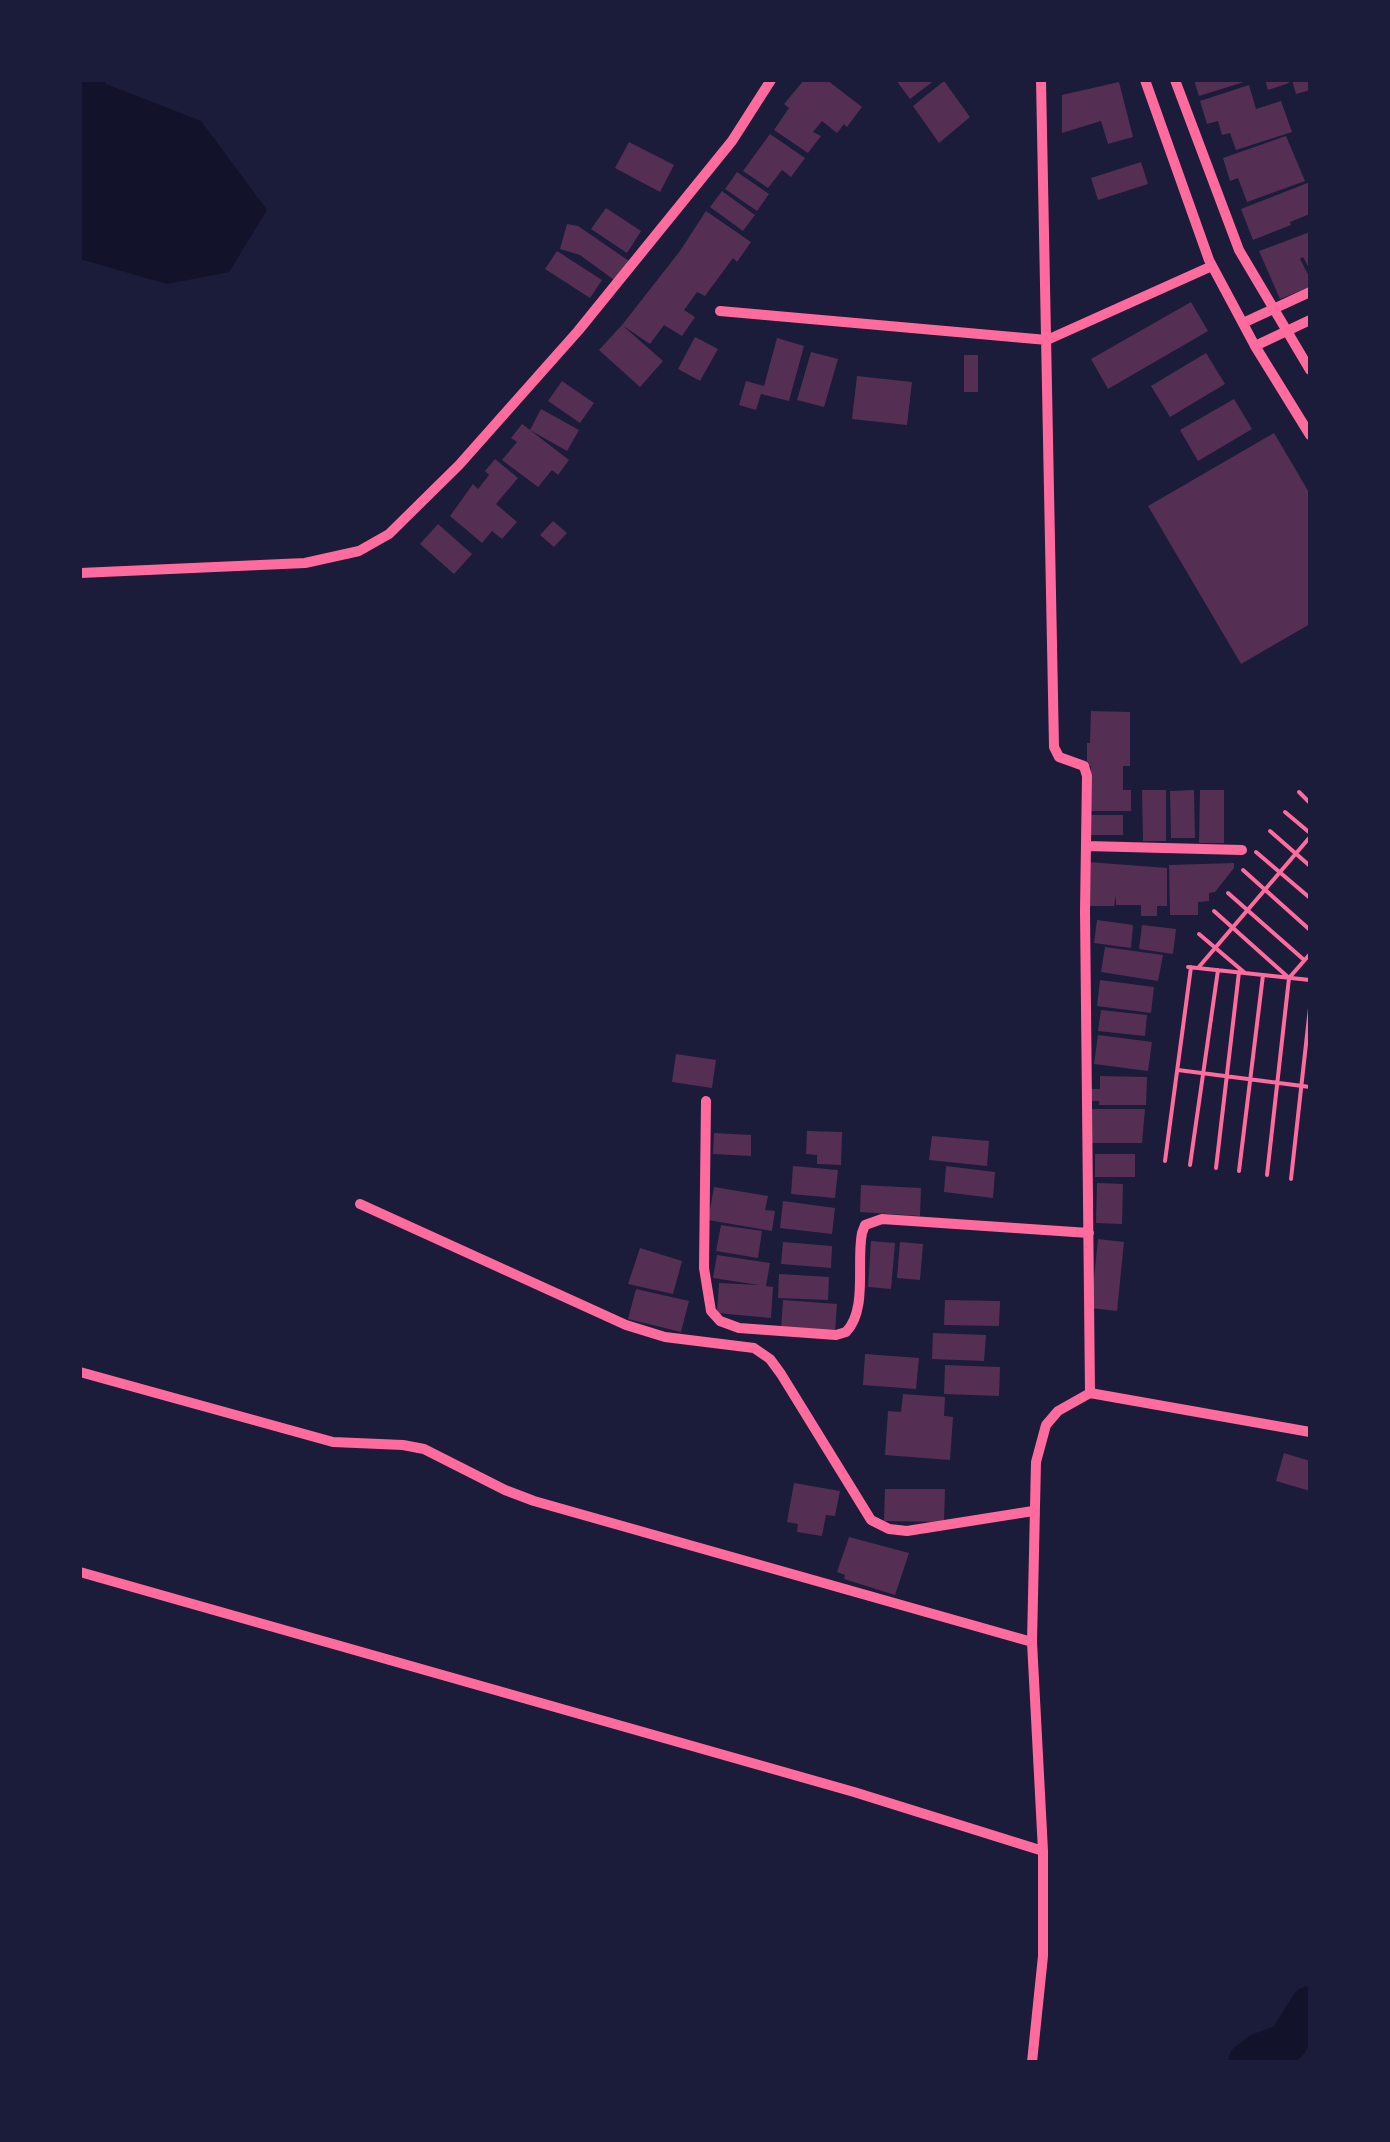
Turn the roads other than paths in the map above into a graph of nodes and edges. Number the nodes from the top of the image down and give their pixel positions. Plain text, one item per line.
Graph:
1 (771, 80) edge
2 (1041, 80) edge
3 (1145, 80) edge
4 (1175, 80) edge
5 (1212, 266) junction
6 (1310, 292) edge
7 (1270, 308) junction
8 (720, 311) dead end
9 (1310, 320) edge
10 (1243, 323) junction
11 (1286, 331) junction
12 (1048, 340) junction
13 (1255, 346) junction
14 (1310, 370) edge
15 (1310, 435) edge
16 (80, 573) edge
17 (1086, 846) junction
18 (1242, 850) dead end
19 (706, 1101) dead end
20 (360, 1204) dead end
21 (1089, 1234) junction
22 (80, 1372) edge
23 (1090, 1393) junction
24 (1310, 1432) edge
25 (1033, 1511) junction
26 (80, 1572) edge
27 (1032, 1642) junction
28 (1043, 1852) junction
29 (1032, 2062) edge

1 - 16 street
2 - 12 street
3 - 5 street
4 - 7 street
5 - 10 street
5 - 12 street
6 - 7 street
7 - 10 street
7 - 11 street
8 - 12 street
9 - 11 street
10 - 13 street
11 - 13 street
11 - 14 street
12 - 17 street
13 - 15 street
17 - 18 street
17 - 21 street
19 - 21 street
20 - 25 street
21 - 23 street
22 - 27 street
23 - 24 street
23 - 25 street
25 - 27 street
26 - 28 street
27 - 28 street
28 - 29 street

